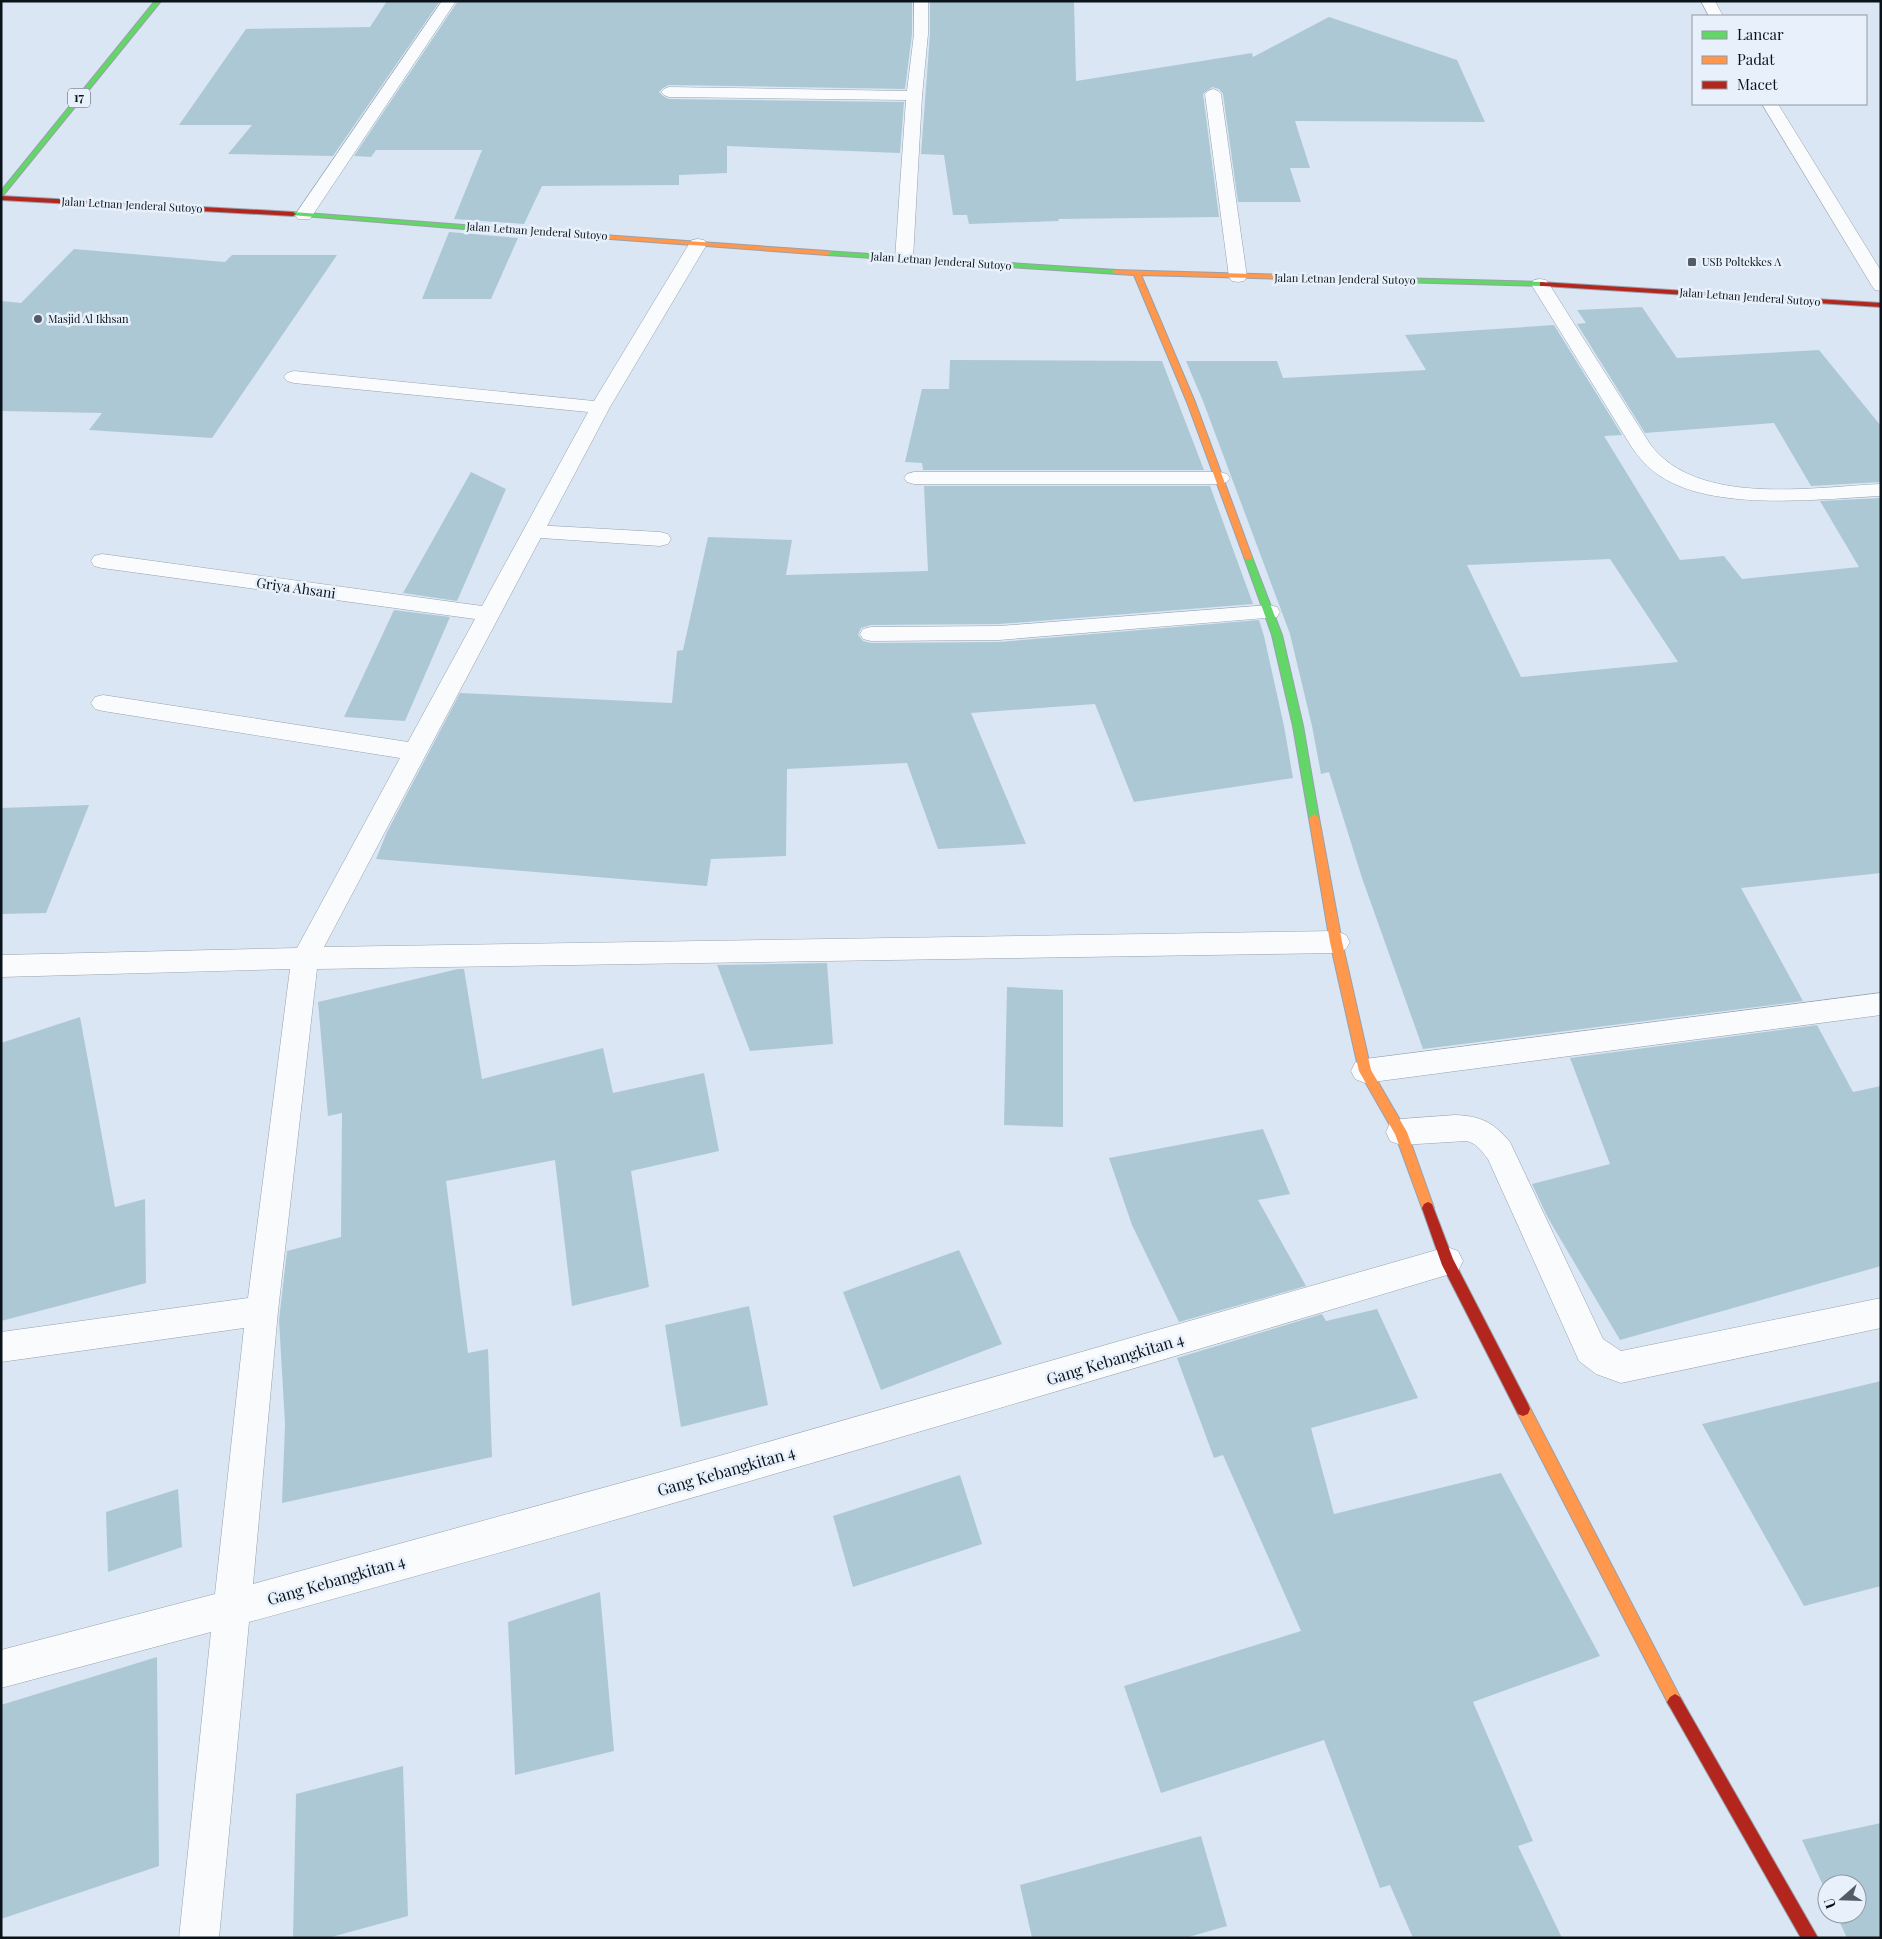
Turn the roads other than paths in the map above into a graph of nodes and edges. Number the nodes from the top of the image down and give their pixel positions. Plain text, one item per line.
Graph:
1 (158, 1) edge
2 (450, 1) edge
3 (921, 1) edge
4 (1708, 1) edge
5 (1715, 15) edge
6 (669, 92) dead end
7 (1213, 94) dead end
8 (914, 96) junction
9 (1771, 105) edge
10 (1, 197) edge
11 (304, 215) junction
12 (698, 244) junction
13 (904, 259) junction
14 (1137, 273) junction
15 (1238, 277) junction
16 (1540, 284) junction
17 (1881, 286) edge
18 (1881, 305) edge
19 (294, 377) dead end
20 (600, 407) junction
21 (914, 478) dead end
22 (1220, 478) junction
23 (1881, 490) edge
24 (534, 532) junction
25 (660, 539) dead end
26 (102, 561) dead end
27 (1269, 612) junction
28 (489, 614) junction
29 (870, 634) dead end
30 (104, 702) dead end
31 (416, 752) junction
32 (1336, 942) junction
33 (305, 958) junction
34 (1, 966) edge
35 (1881, 1004) edge
36 (1365, 1071) junction
37 (1401, 1132) junction
38 (1447, 1261) junction
39 (262, 1311) junction
40 (1881, 1313) edge
41 (1, 1347) edge
42 (232, 1610) junction
43 (1, 1669) edge
44 (199, 1938) edge
45 (1810, 1938) edge

1 - 10 main road, 17
2 - 11 street
3 - 8 street
4 - 5 street
6 - 8 street
7 - 15 street
8 - 13 street
9 - 17 street
10 - 11 main road, Jalan Letnan Jenderal Sutoyo
11 - 12 main road, Jalan Letnan Jenderal Sutoyo
12 - 13 main road, Jalan Letnan Jenderal Sutoyo
12 - 20 street
13 - 14 main road, Jalan Letnan Jenderal Sutoyo
14 - 15 main road, Jalan Letnan Jenderal Sutoyo
14 - 22 main road
15 - 16 main road, Jalan Letnan Jenderal Sutoyo
16 - 18 main road, Jalan Letnan Jenderal Sutoyo
16 - 23 street
19 - 20 street
20 - 24 street
21 - 22 street
22 - 27 main road
24 - 25 street
24 - 28 street
26 - 28 street, Griya Ahsani
27 - 29 street
27 - 32 main road
28 - 31 street
30 - 31 street
31 - 33 street
32 - 33 street
32 - 36 main road
33 - 34 street
33 - 39 street
35 - 36 street
36 - 37 main road
37 - 38 main road
37 - 40 street
38 - 42 street, Gang Kebangkitan 4
38 - 45 main road
39 - 41 street
39 - 42 street
42 - 43 street, Gang Kebangkitan 4
42 - 44 street

